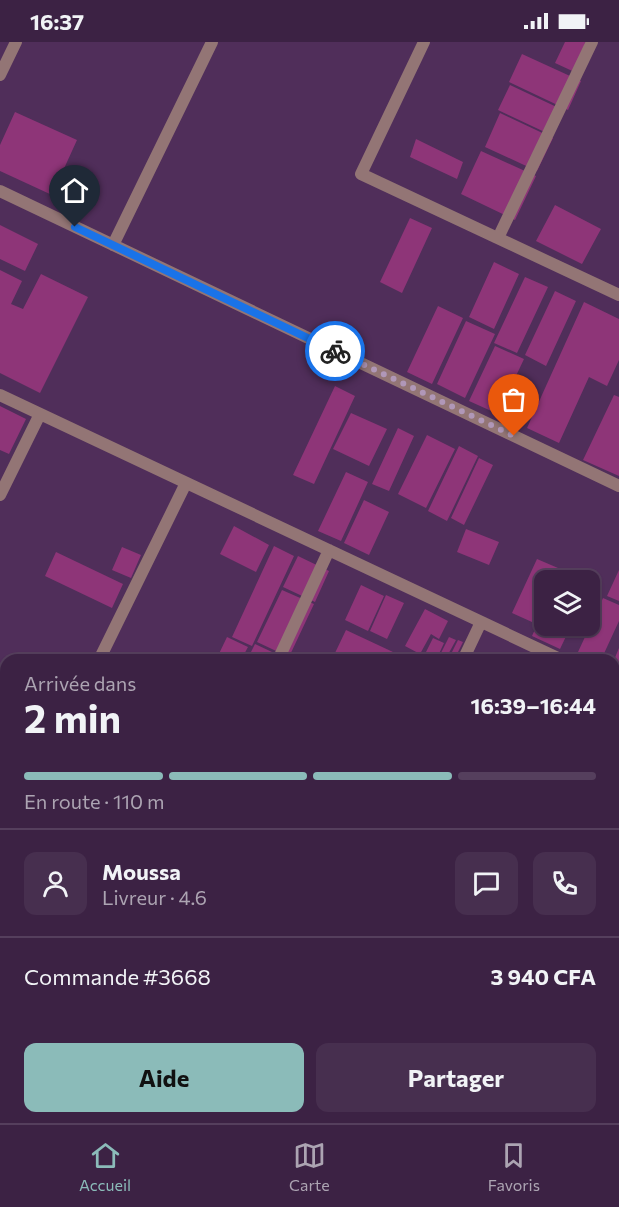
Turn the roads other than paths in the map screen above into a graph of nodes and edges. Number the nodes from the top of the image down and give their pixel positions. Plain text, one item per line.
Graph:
1 (16, 42) edge
2 (212, 42) edge
3 (424, 42) edge
4 (592, 42) edge
5 (0, 75) edge
6 (0, 191) edge
7 (498, 238) junction
8 (113, 245) junction
9 (617, 290) edge
10 (0, 395) edge
11 (40, 414) junction
12 (186, 483) junction
13 (619, 486) edge
14 (0, 495) edge
15 (329, 550) junction
16 (481, 622) junction
17 (102, 654) edge
18 (281, 654) edge
19 (466, 654) edge
20 (549, 654) edge

1 - 5 street
2 - 8 street
3 - 7 street
4 - 7 street
6 - 8 street
7 - 9 street
8 - 13 street
10 - 11 street
11 - 12 street
11 - 14 street
12 - 15 street
12 - 17 street
15 - 16 street
15 - 18 street
16 - 19 street
16 - 20 street

